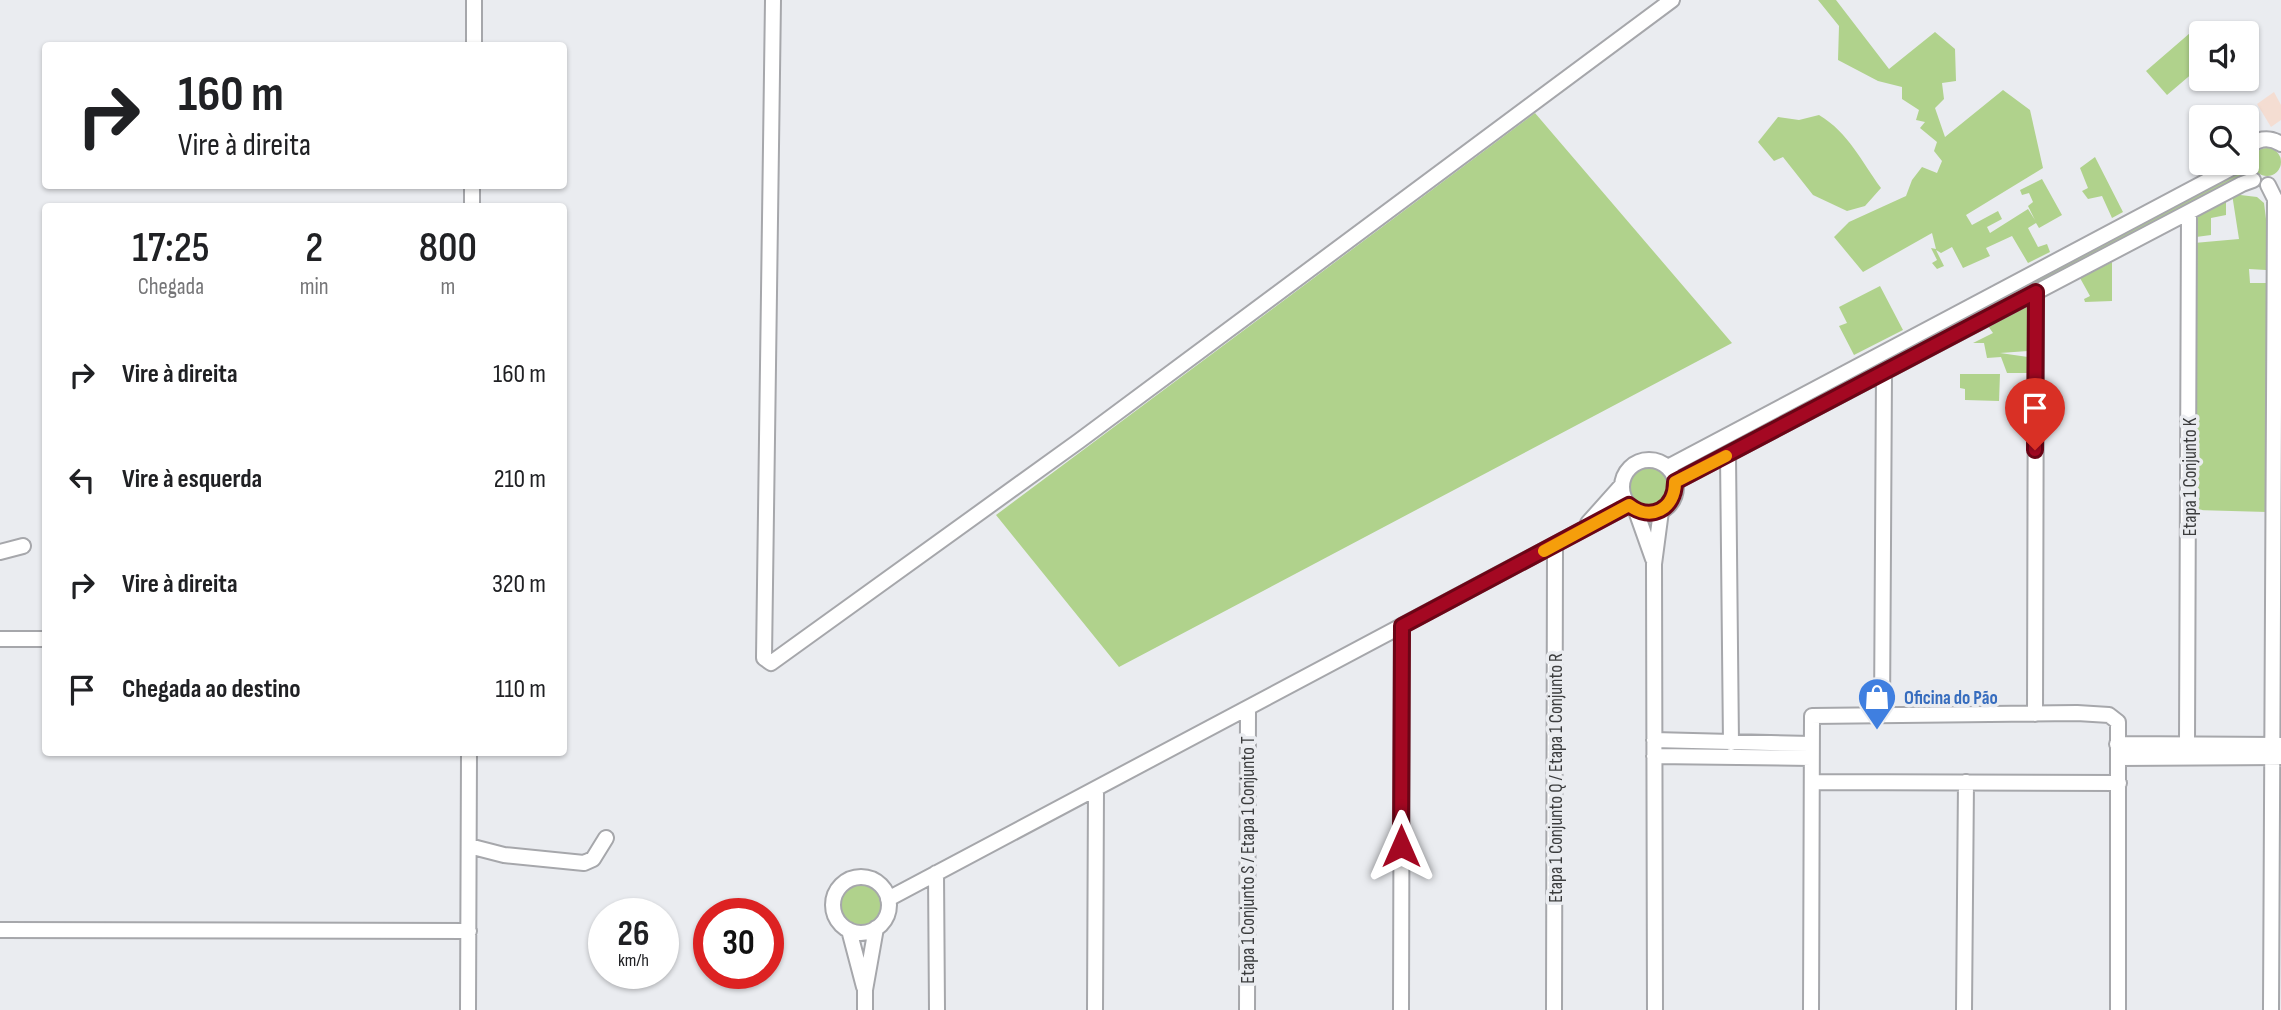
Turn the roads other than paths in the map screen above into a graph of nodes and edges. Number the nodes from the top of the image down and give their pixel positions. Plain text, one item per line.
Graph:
1 (474, 0) edge
2 (773, 0) edge
3 (1663, 3) edge
4 (474, 42) edge
5 (2259, 140) edge
6 (2279, 140) edge
7 (2220, 175) edge
8 (2267, 182) edge
9 (2189, 212) junction
10 (2016, 284) junction
11 (2029, 295) junction
12 (1864, 364) junction
13 (1878, 376) junction
14 (1728, 455) junction
15 (2277, 461) edge
16 (1668, 467) junction
17 (1675, 482) junction
18 (1622, 485) junction
19 (1633, 508) junction
20 (1661, 510) junction
21 (1586, 527) junction
22 (1555, 545) junction
23 (23, 546) dead end
24 (0, 552) edge
25 (1654, 564) junction
26 (1402, 626) junction
27 (0, 639) edge
28 (42, 639) edge
29 (1248, 710) junction
30 (2035, 714) junction
31 (1882, 715) junction
32 (1654, 740) junction
33 (1731, 743) junction
34 (2187, 743) junction
35 (1811, 751) junction
36 (2118, 751) junction
37 (2276, 751) edge
38 (469, 756) edge
39 (1654, 756) junction
40 (1812, 782) junction
41 (1966, 782) junction
42 (2119, 783) junction
43 (1096, 789) junction
44 (606, 838) dead end
45 (469, 846) junction
46 (936, 873) junction
47 (888, 899) junction
48 (876, 928) junction
49 (0, 930) edge
50 (849, 930) junction
51 (469, 931) junction
52 (865, 990) junction
53 (468, 1010) edge
54 (865, 1010) edge
55 (937, 1010) edge
56 (1094, 1010) edge
57 (1247, 1010) edge
58 (1401, 1010) edge
59 (1554, 1010) edge
60 (1655, 1010) edge
61 (1811, 1010) edge
62 (1964, 1010) edge
63 (2118, 1010) edge
64 (2271, 1010) edge

1 - 4 street
2 - 3 street
5 - 6 street
7 - 10 street
8 - 9 street
8 - 15 street
9 - 11 street
9 - 34 street, Etapa 1 Conjunto K
10 - 11 street
10 - 12 street
11 - 13 street
11 - 30 street
12 - 13 street
12 - 16 street
13 - 14 street
13 - 31 street
14 - 17 street
14 - 33 street
15 - 37 street
16 - 17 street
16 - 18 street
17 - 20 street
18 - 19 street
18 - 21 street
19 - 20 street
19 - 21 street
19 - 25 street
20 - 25 street
21 - 22 street
22 - 26 street
22 - 59 street, Etapa 1 Conjunto Q / Etapa 1 Conjunto R
23 - 24 street
25 - 32 street
26 - 29 street
26 - 58 street
27 - 28 street
29 - 43 street
29 - 57 street, Etapa 1 Conjunto S / Etapa 1 Conjunto T
30 - 31 street
30 - 36 street
31 - 35 street
32 - 33 street
32 - 39 street
33 - 35 street
34 - 36 street
34 - 37 street
35 - 39 street
35 - 40 street
36 - 37 street
36 - 42 street
37 - 64 street
38 - 45 street
39 - 60 street
40 - 41 street
40 - 61 street
41 - 42 street
41 - 62 street
42 - 63 street
43 - 46 street
43 - 56 street
44 - 45 street
45 - 51 street
46 - 47 street
46 - 55 street
47 - 48 street
47 - 50 street
48 - 50 street
48 - 52 street
49 - 51 street
50 - 52 street
51 - 53 street
52 - 54 street

